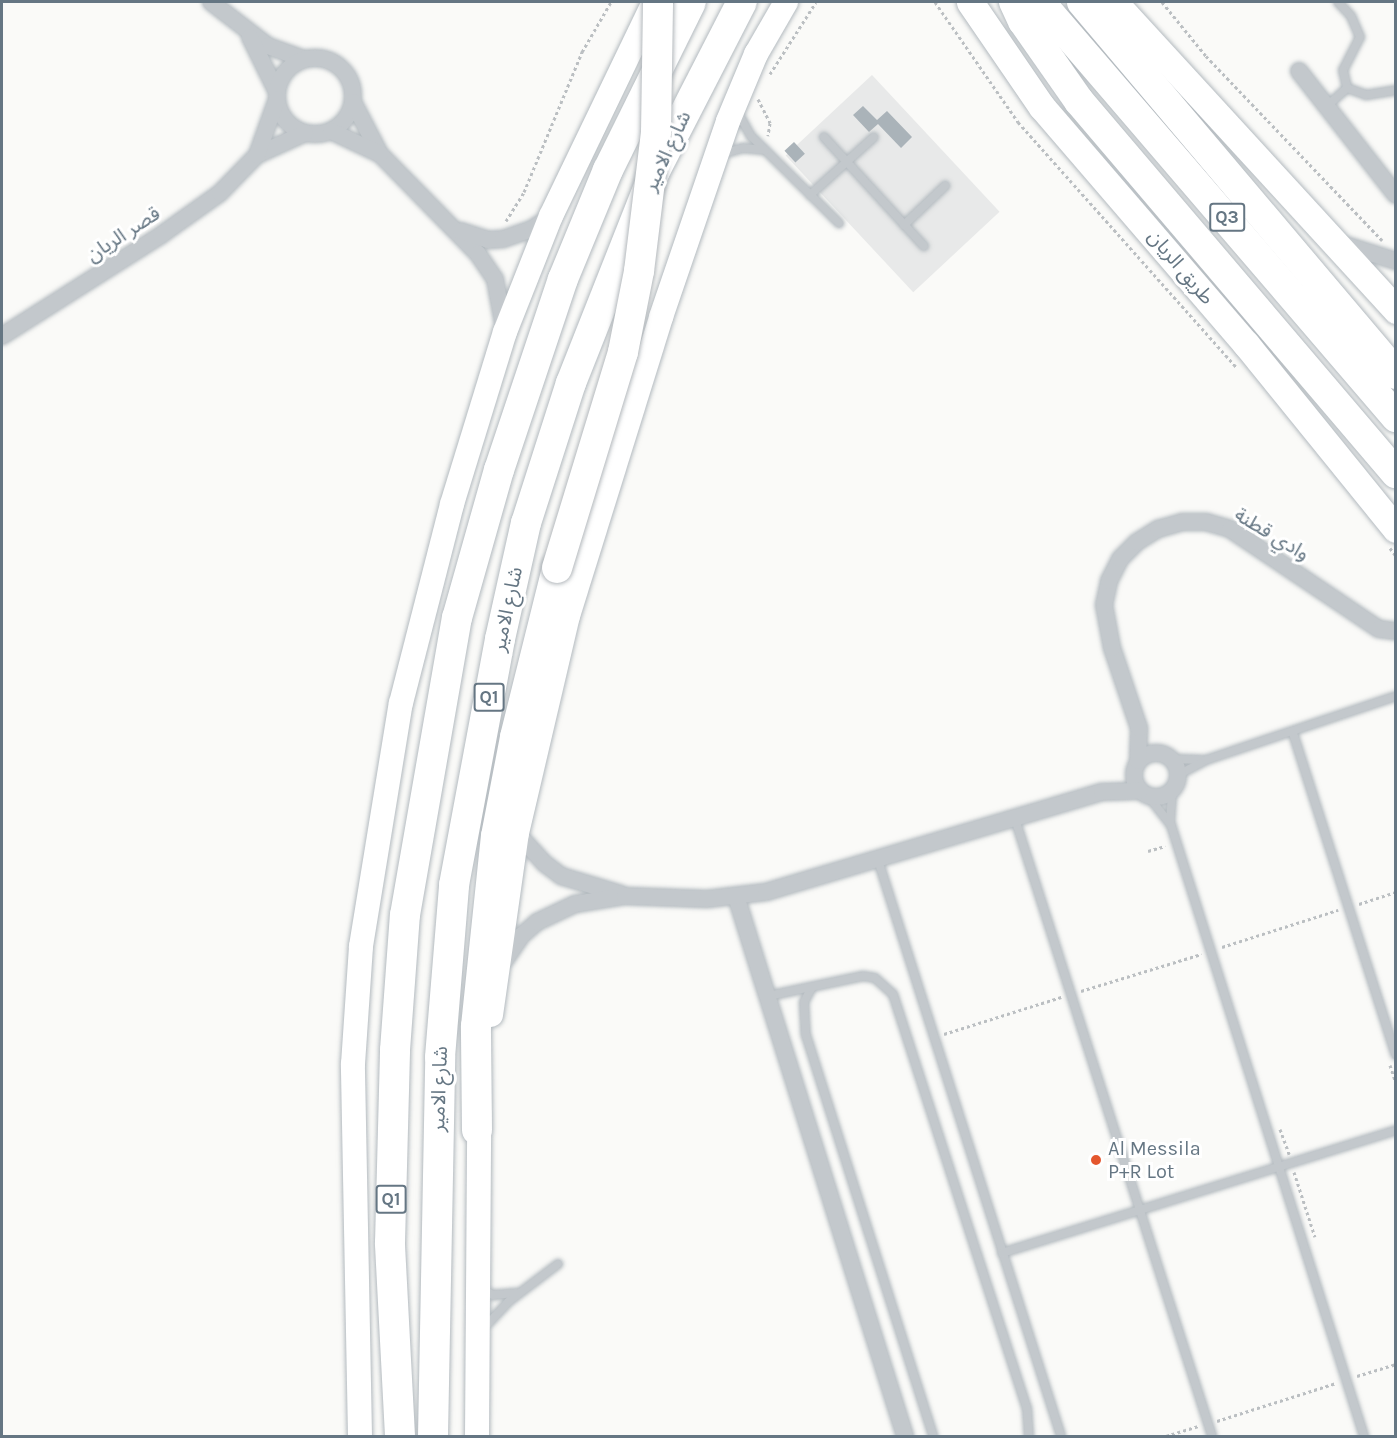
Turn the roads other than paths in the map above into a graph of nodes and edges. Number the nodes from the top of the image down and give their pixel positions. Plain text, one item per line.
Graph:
1 (211, 2) edge
2 (654, 2) edge
3 (692, 2) edge
4 (742, 2) edge
5 (786, 2) edge
6 (970, 2) edge
7 (1014, 2) edge
8 (1082, 2) edge
9 (1114, 2) edge
10 (1141, 2) edge
11 (1338, 2) edge
12 (1048, 10) edge
13 (246, 31) junction
14 (304, 59) junction
15 (1299, 71) dead end
16 (1347, 88) junction
17 (1395, 90) edge
18 (277, 96) junction
19 (353, 102) junction
20 (735, 106) junction
21 (1326, 106) junction
22 (332, 131) junction
23 (305, 133) junction
24 (1236, 133) junction
25 (824, 137) dead end
26 (874, 137) dead end
27 (765, 150) junction
28 (380, 154) junction
29 (257, 155) junction
30 (715, 159) junction
31 (845, 163) junction
32 (945, 186) dead end
33 (810, 195) junction
34 (1395, 195) edge
35 (551, 216) junction
36 (839, 223) dead end
37 (904, 225) junction
38 (457, 229) junction
39 (1337, 242) junction
40 (924, 246) dead end
41 (1391, 254) edge
42 (1395, 310) edge
43 (505, 332) junction
44 (2, 336) edge
45 (1395, 374) edge
46 (1395, 417) edge
47 (1395, 473) edge
48 (1390, 535) edge
49 (1395, 631) edge
50 (1395, 696) edge
51 (1139, 728) junction
52 (1293, 734) junction
53 (1165, 756) junction
54 (1206, 760) junction
55 (1136, 765) junction
56 (1175, 783) junction
57 (1102, 792) junction
58 (1145, 794) junction
59 (1015, 819) junction
60 (1171, 825) junction
61 (517, 833) junction
62 (878, 860) junction
63 (625, 896) junction
64 (736, 896) junction
65 (498, 972) junction
66 (812, 987) junction
67 (768, 996) junction
68 (1395, 1055) edge
69 (477, 1130) junction
70 (1395, 1130) edge
71 (1279, 1167) junction
72 (1140, 1210) junction
73 (1002, 1253) junction
74 (558, 1264) dead end
75 (477, 1286) junction
76 (527, 1288) junction
77 (478, 1338) junction
78 (432, 1340) junction
79 (360, 1437) edge
80 (400, 1437) edge
81 (433, 1437) edge
82 (450, 1437) edge
83 (477, 1437) edge
84 (905, 1437) edge
85 (933, 1437) edge
86 (1029, 1437) edge
87 (1061, 1437) edge
88 (1212, 1437) edge
89 (1365, 1437) edge

1 - 13 street
2 - 35 main road
2 - 69 highway, bridge
3 - 80 highway, Q1
4 - 78 highway, شارع الامير / Q1
5 - 20 main road, شارع الامير
6 - 48 main road, طريق الريان
7 - 47 highway
8 - 45 highway, Q3
9 - 24 main road
10 - 24 main road
11 - 16 lane
12 - 46 highway, Q3
13 - 14 street
13 - 18 street
14 - 18 street
14 - 19 street
15 - 21 street
16 - 17 lane
16 - 21 lane
18 - 23 street
18 - 29 street, قصر الريان
19 - 22 street
19 - 28 street
20 - 27 lane
20 - 30 main road, شارع الامير
21 - 34 street
22 - 23 street
22 - 28 street
23 - 29 street, قصر الريان
24 - 39 main road
25 - 31 lane
26 - 31 lane
27 - 30 lane
27 - 33 lane
28 - 38 street
29 - 44 street, قصر الريان
30 - 61 main road, شارع الامير
31 - 33 lane
31 - 37 lane
32 - 37 lane
33 - 36 lane
35 - 38 street
35 - 43 main road
37 - 40 lane
38 - 43 street
39 - 41 street
39 - 42 main road
43 - 79 main road
49 - 51 street, وادي قطنة
50 - 52 lane
51 - 53 street, وادي قطنة
51 - 55 street, وادي قطنة
52 - 54 lane
52 - 68 lane
53 - 54 lane
53 - 55 street
53 - 56 street
54 - 56 lane
55 - 57 street
55 - 58 street
56 - 58 street
56 - 60 lane
57 - 58 street
57 - 59 street
58 - 60 lane
59 - 62 street
59 - 72 lane
60 - 71 lane
61 - 63 street
61 - 65 main road, شارع الامير
62 - 64 street
62 - 73 lane
63 - 64 street
63 - 65 street
64 - 67 street
65 - 69 main road, شارع الامير
66 - 67 lane
66 - 85 lane
66 - 86 lane
67 - 84 street
69 - 75 main road, شارع الامير
70 - 71 lane
71 - 72 lane
71 - 89 lane
72 - 73 lane
72 - 88 lane
73 - 87 lane
74 - 76 lane
75 - 76 lane
75 - 77 main road, شارع الامير
76 - 77 lane
77 - 83 main road, شارع الامير
78 - 81 highway, شارع الامير / Q1
78 - 82 highway

